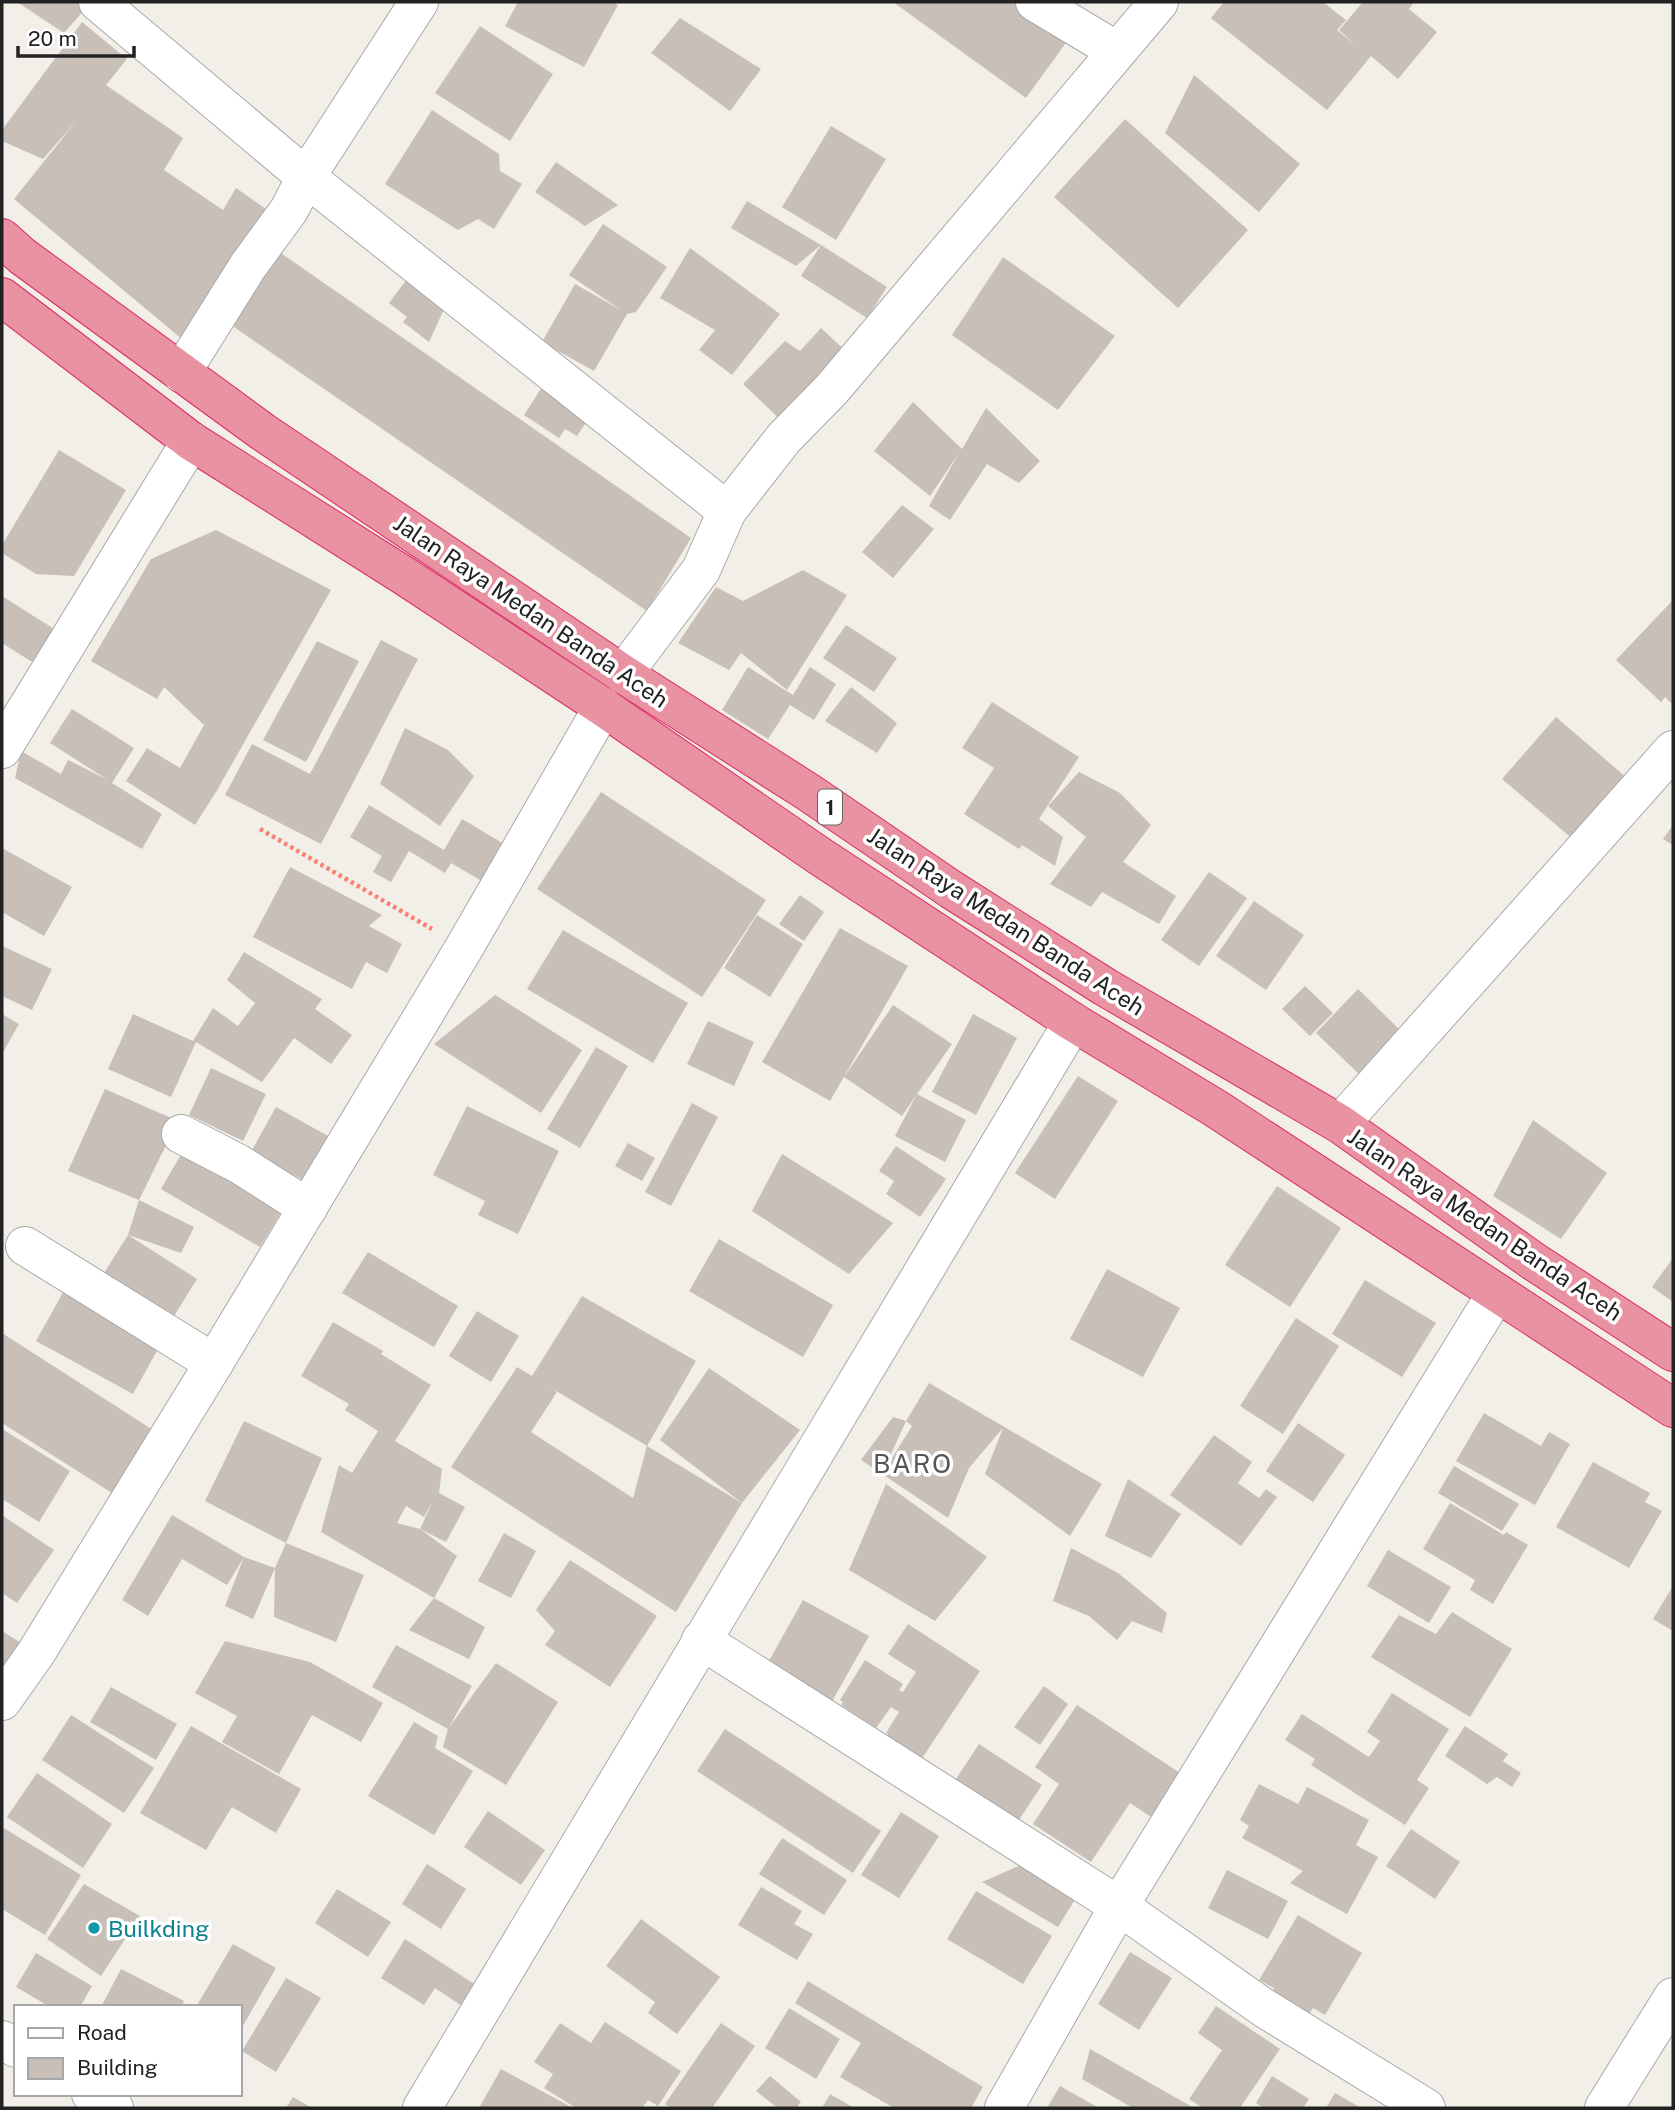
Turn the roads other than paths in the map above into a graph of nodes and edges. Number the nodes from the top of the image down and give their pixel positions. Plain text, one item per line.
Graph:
1 (97, 2) edge
2 (419, 2) edge
3 (1035, 2) edge
4 (1159, 2) edge
5 (1117, 51) junction
6 (306, 177) junction
7 (2, 238) edge
8 (2, 298) edge
9 (181, 373) junction
10 (191, 441) junction
11 (280, 443) junction
12 (253, 480) junction
13 (727, 511) junction
14 (623, 674) junction
15 (603, 707) junction
16 (2, 749) edge
17 (1673, 750) edge
18 (808, 792) junction
19 (781, 830) junction
20 (1073, 1022) junction
21 (1340, 1124) junction
22 (181, 1134) dead end
23 (308, 1208) junction
24 (25, 1246) dead end
25 (1496, 1294) junction
26 (1673, 1352) edge
27 (215, 1363) junction
28 (1673, 1408) edge
29 (701, 1640) junction
30 (5, 1690) edge
31 (1119, 1906) junction
32 (1673, 1997) edge
33 (95, 2096) edge
34 (114, 2108) edge
35 (422, 2108) edge
36 (1004, 2108) edge
37 (1426, 2108) edge
38 (1604, 2108) edge

1 - 6 street
2 - 6 street
3 - 5 street
4 - 5 street
5 - 13 street
6 - 9 street
6 - 13 street
7 - 9 highway, Jalan Raya Medan Banda Aceh / 1
8 - 10 highway, Jalan Raya Medan Banda Aceh / 1
9 - 11 highway, Jalan Raya Medan Banda Aceh / 1
10 - 12 highway, Jalan Raya Medan Banda Aceh / 1
10 - 16 street
11 - 12 highway
11 - 14 highway, Jalan Raya Medan Banda Aceh / 1
12 - 15 highway, Jalan Raya Medan Banda Aceh / 1
13 - 14 street
14 - 18 highway, Jalan Raya Medan Banda Aceh / 1
15 - 19 highway, Jalan Raya Medan Banda Aceh / 1
15 - 23 street
17 - 21 street
18 - 19 highway
18 - 21 highway, Jalan Raya Medan Banda Aceh / 1
19 - 20 highway, Jalan Raya Medan Banda Aceh / 1
20 - 25 highway, Jalan Raya Medan Banda Aceh / 1
20 - 29 street
21 - 26 highway, Jalan Raya Medan Banda Aceh / 1
22 - 23 street
23 - 27 street
24 - 27 street
25 - 28 highway, Jalan Raya Medan Banda Aceh / 1
25 - 31 street
27 - 30 street
29 - 31 street
29 - 35 street
31 - 36 street
31 - 37 street
32 - 38 street
33 - 34 street

